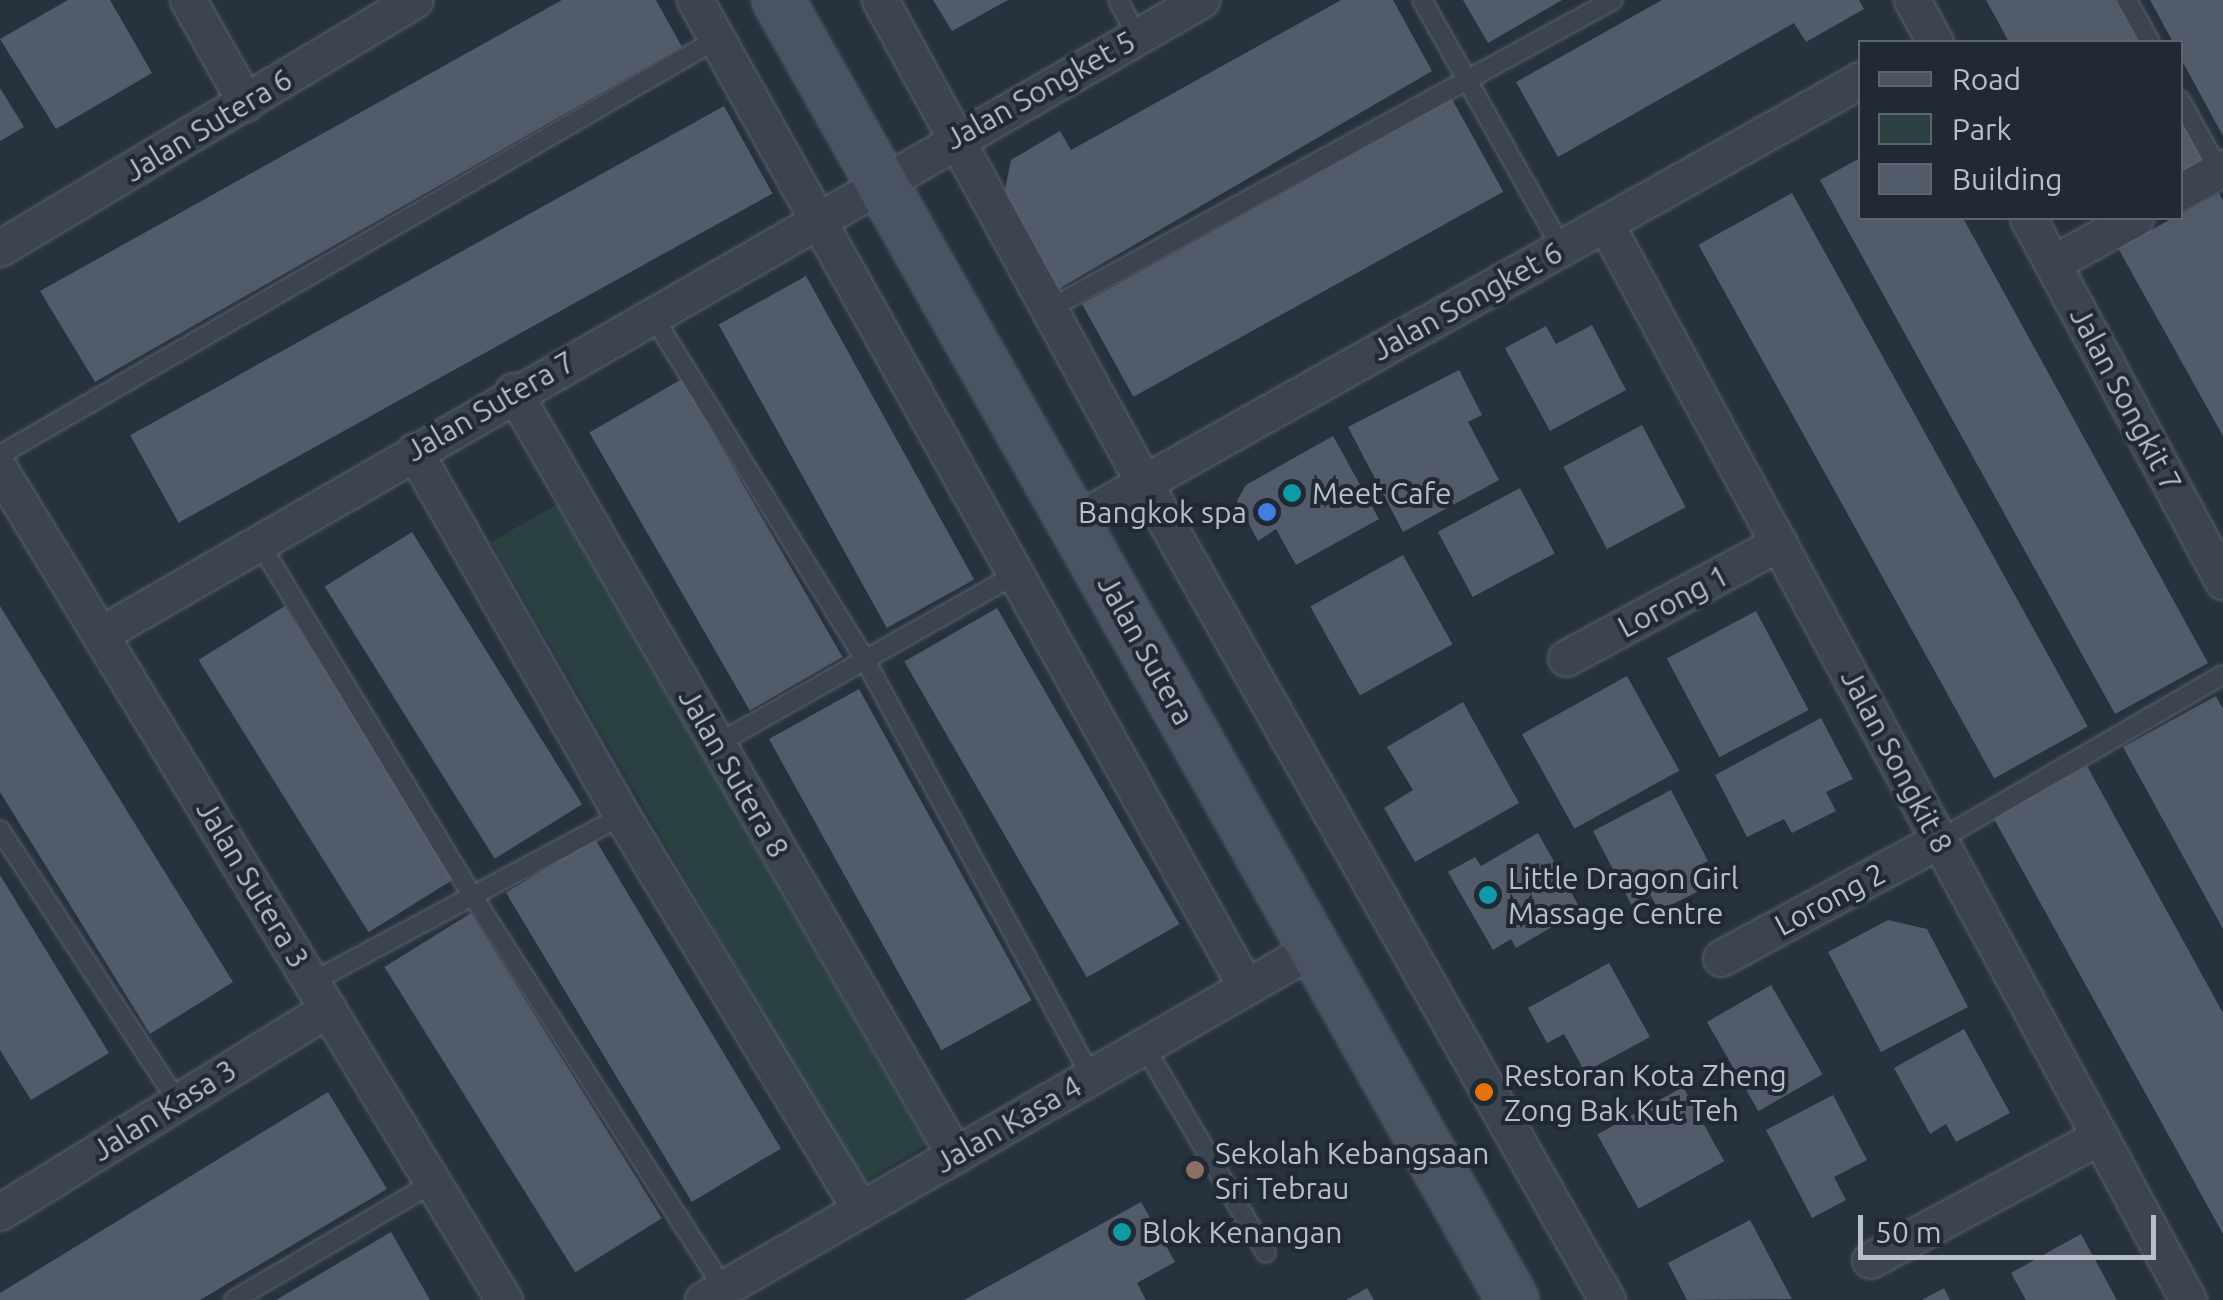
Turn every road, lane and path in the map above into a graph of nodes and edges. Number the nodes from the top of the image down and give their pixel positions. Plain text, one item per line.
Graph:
1 (188, 0) edge
2 (415, 0) edge
3 (695, 0) edge
4 (778, 0) edge
5 (880, 0) edge
6 (1118, 0) edge
7 (1201, 0) edge
8 (1422, 0) edge
9 (1613, 0) edge
10 (1912, 0) edge
11 (2126, 0) edge
12 (1137, 36) junction
13 (717, 38) junction
14 (1931, 40) edge
15 (2149, 40) edge
16 (1468, 79) junction
17 (1858, 81) edge
18 (246, 103) junction
19 (2183, 105) edge
20 (955, 138) junction
21 (2222, 172) edge
22 (880, 180) junction
23 (2183, 191) edge
24 (818, 216) junction
25 (2029, 220) edge
26 (2131, 220) edge
27 (1606, 223) junction
28 (0, 248) edge
29 (1562, 248) junction
30 (2053, 263) junction
31 (1049, 309) junction
32 (650, 312) junction
33 (514, 392) junction
34 (414, 451) junction
35 (0, 455) edge
36 (0, 470) edge
37 (1144, 483) junction
38 (1074, 522) junction
39 (259, 542) junction
40 (1779, 544) junction
41 (1016, 574) junction
42 (2223, 582) edge
43 (101, 634) junction
44 (1566, 658) dead end
45 (865, 660) junction
46 (2223, 675) edge
47 (717, 744) junction
48 (622, 816) junction
49 (0, 830) edge
50 (1940, 840) junction
51 (474, 898) junction
52 (1314, 948) junction
53 (1721, 958) dead end
54 (1246, 987) junction
55 (320, 995) junction
56 (1144, 1046) junction
57 (1091, 1077) junction
58 (177, 1100) junction
59 (2100, 1136) junction
60 (955, 1155) junction
61 (433, 1182) junction
62 (860, 1209) junction
63 (0, 1212) edge
64 (1266, 1253) dead end
65 (1870, 1260) dead end
66 (713, 1294) edge
67 (234, 1300) edge
68 (504, 1300) edge
69 (1513, 1300) edge
70 (1608, 1300) edge
71 (2188, 1300) edge

1 - 18 street
2 - 18 street, Jalan Sutera 6
3 - 13 street
4 - 22 street, Jalan Sutera
5 - 20 street
6 - 12 lane
7 - 12 street, Jalan Songket 5
8 - 16 lane
9 - 16 lane
10 - 14 street
11 - 15 lane
12 - 20 street, Jalan Songket 5
13 - 24 street
13 - 35 lane
16 - 29 lane
16 - 31 lane
17 - 27 street, Jalan Songket 6
18 - 28 street, Jalan Sutera 6
19 - 21 lane
20 - 22 street, Jalan Songket 5
20 - 31 street
21 - 23 street
22 - 24 street, Jalan Sutera 7
22 - 38 street, Jalan Sutera
24 - 32 street, Jalan Sutera 7
24 - 41 street
25 - 30 street, Jalan Songkit 7
26 - 30 street
27 - 29 street, Jalan Songket 6
27 - 40 street, Jalan Songkit 8
29 - 37 street, Jalan Songket 6
30 - 42 street, Jalan Songkit 7
31 - 37 street
32 - 33 street, Jalan Sutera 7
32 - 45 lane
33 - 34 street, Jalan Sutera 7
33 - 47 street, Jalan Sutera 8
34 - 39 street, Jalan Sutera 7
34 - 48 street
36 - 43 street, Jalan Sutera 3
37 - 38 street, Jalan Songket 6
37 - 70 street
38 - 52 street, Jalan Sutera
39 - 43 street, Jalan Sutera 7
39 - 51 lane
40 - 44 street, Lorong 1
40 - 50 street, Jalan Songkit 8
41 - 45 lane
41 - 54 street
43 - 55 street, Jalan Sutera 3
45 - 47 lane
45 - 57 lane
46 - 50 lane
47 - 60 street, Jalan Sutera 8
48 - 51 lane
48 - 62 street
49 - 58 lane
50 - 53 street, Lorong 2
50 - 59 street, Jalan Songkit 8
51 - 55 lane
51 - 66 lane
52 - 54 street, Jalan Kasa 4
52 - 69 street, Jalan Sutera
54 - 56 street, Jalan Kasa 4
55 - 58 street, Jalan Kasa 3
55 - 61 street, Jalan Sutera 3
56 - 57 street, Jalan Kasa 4
56 - 64 lane
57 - 60 street, Jalan Kasa 4
58 - 63 street, Jalan Kasa 3
59 - 65 street
59 - 71 street, Jalan Songkit 8
60 - 62 street, Jalan Kasa 4
61 - 67 lane
61 - 68 street, Jalan Sutera 3
62 - 66 street, Jalan Kasa 4

